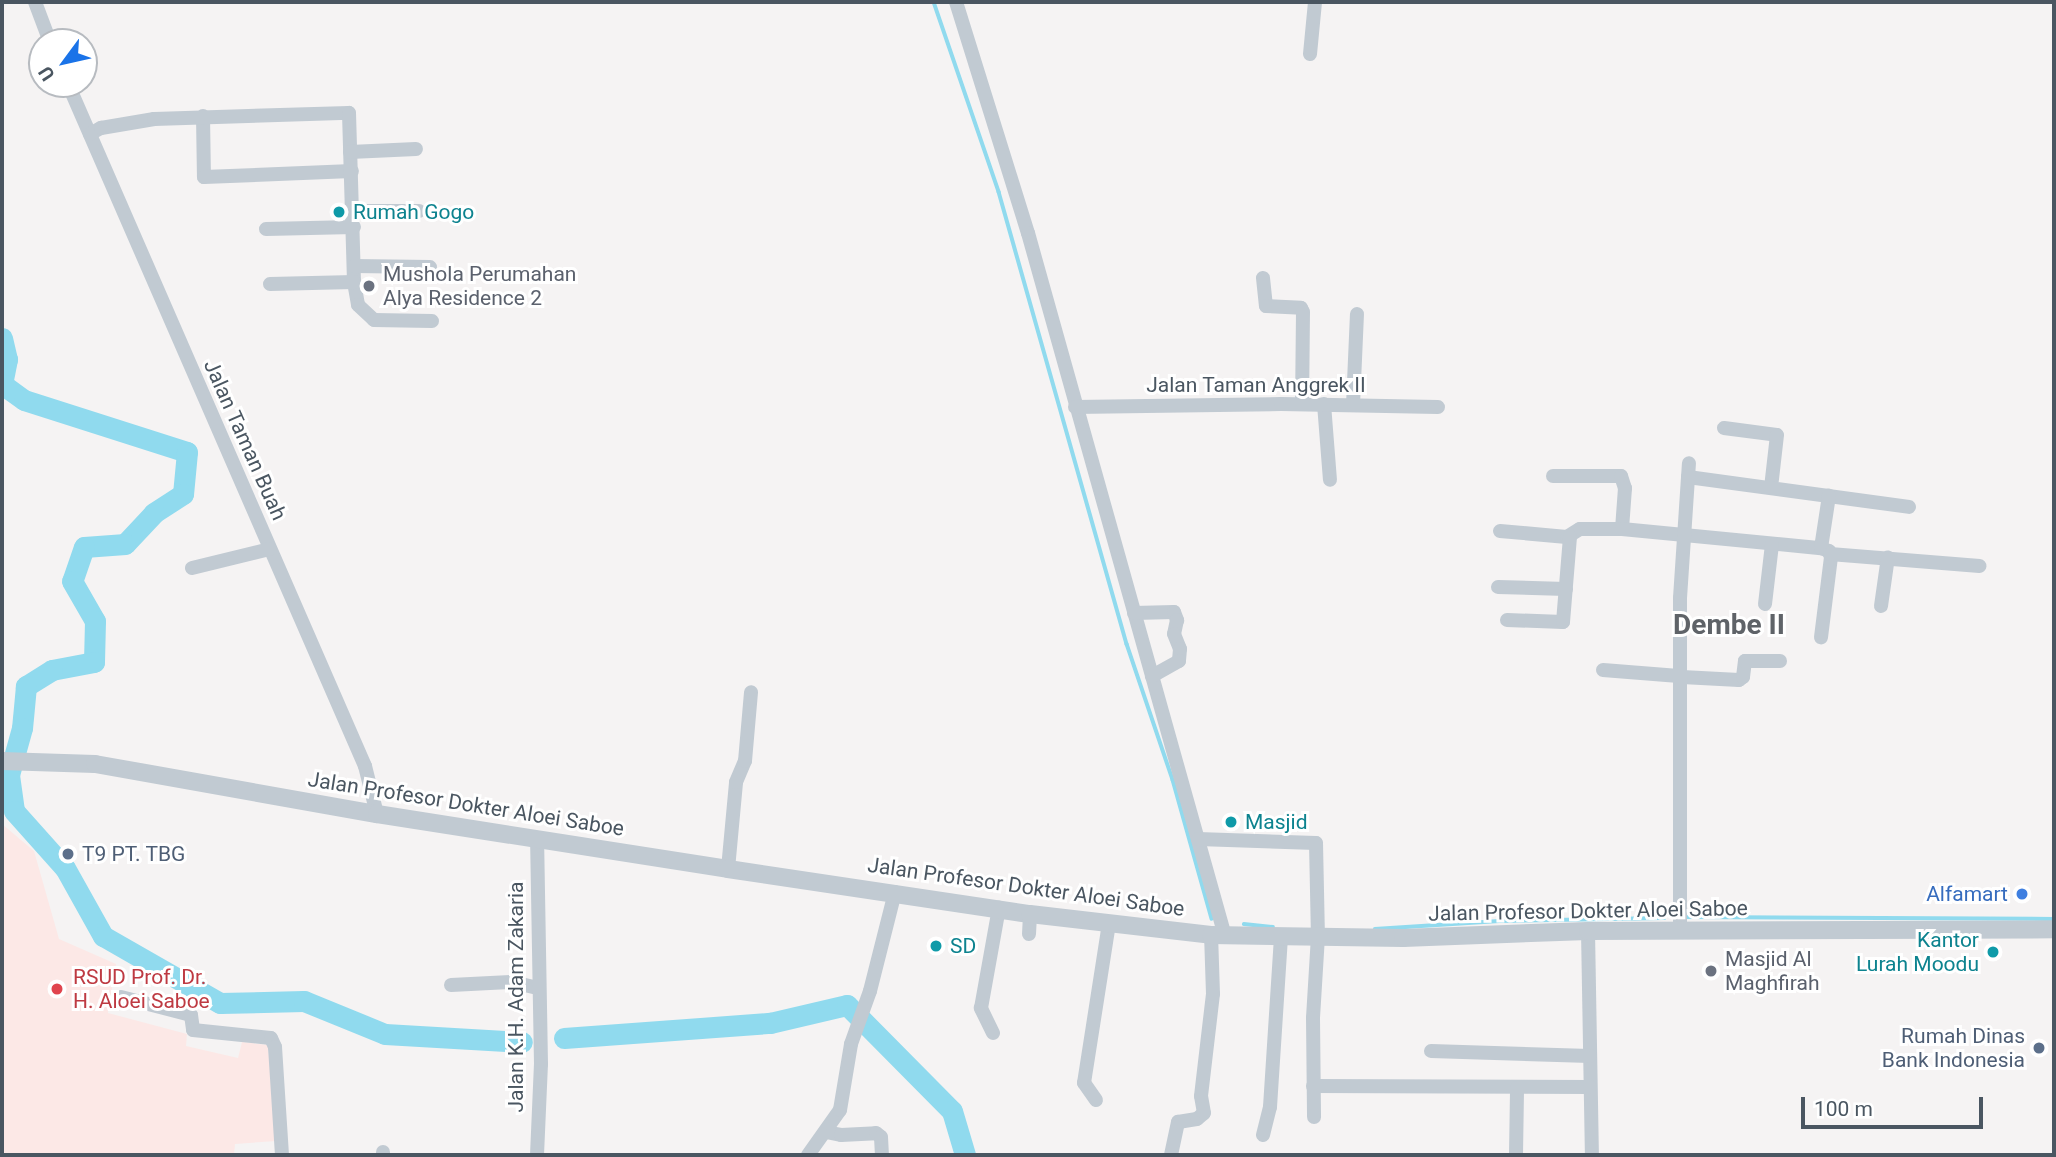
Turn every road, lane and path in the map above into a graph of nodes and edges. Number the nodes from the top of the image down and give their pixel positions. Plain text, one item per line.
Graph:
1 (35, 2) edge
2 (956, 2) edge
3 (1315, 2) edge
4 (45, 28) edge
5 (1310, 54) dead end
6 (74, 98) edge
7 (202, 116) junction
8 (90, 134) junction
9 (416, 149) dead end
10 (351, 152) junction
11 (352, 172) junction
12 (354, 211) junction
13 (419, 211) dead end
14 (354, 227) junction
15 (266, 229) dead end
16 (354, 266) junction
17 (430, 267) dead end
18 (1263, 278) dead end
19 (354, 282) junction
20 (270, 284) dead end
21 (1357, 314) dead end
22 (432, 321) dead end
23 (1302, 404) junction
24 (1324, 404) junction
25 (1353, 405) junction
26 (1075, 407) junction
27 (1437, 407) dead end
28 (1724, 428) dead end
29 (1553, 476) dead end
30 (1330, 480) dead end
31 (1771, 488) junction
32 (1829, 496) junction
33 (1909, 507) dead end
34 (1622, 529) junction
35 (1500, 531) dead end
36 (1684, 533) junction
37 (1570, 536) junction
38 (1772, 544) junction
39 (270, 549) junction
40 (1826, 551) junction
41 (1888, 557) junction
42 (1980, 566) dead end
43 (192, 568) dead end
44 (1498, 587) dead end
45 (1566, 589) junction
46 (1765, 604) dead end
47 (1881, 606) dead end
48 (1134, 613) junction
49 (1507, 620) dead end
50 (1821, 637) dead end
51 (1780, 660) dead end
52 (1603, 670) dead end
53 (1152, 676) junction
54 (1681, 677) junction
55 (751, 692) dead end
56 (2, 761) edge
57 (377, 814) junction
58 (537, 839) junction
59 (1198, 839) junction
60 (728, 869) junction
61 (895, 892) junction
62 (999, 908) junction
63 (1030, 914) junction
64 (1109, 923) junction
65 (1680, 929) junction
66 (2054, 929) edge
67 (1588, 931) junction
68 (1029, 934) dead end
69 (1218, 935) junction
70 (1281, 936) junction
71 (1318, 936) junction
72 (451, 985) dead end
73 (538, 988) junction
74 (121, 997) dead end
75 (993, 1033) dead end
76 (1432, 1051) dead end
77 (1590, 1056) junction
78 (1313, 1086) junction
79 (1517, 1087) junction
80 (1590, 1087) junction
81 (1097, 1100) dead end
82 (1314, 1117) dead end
83 (826, 1132) junction
84 (1263, 1135) dead end
85 (282, 1155) edge
86 (537, 1155) edge
87 (808, 1155) edge
88 (882, 1155) edge
89 (1171, 1155) edge
90 (1516, 1155) edge
91 (1592, 1155) edge

1 - 4 street
2 - 26 street
3 - 5 street
6 - 8 street, Jalan Taman Buah
7 - 8 street
7 - 10 street
7 - 11 street
8 - 39 street, Jalan Taman Buah
9 - 10 street
10 - 11 street
11 - 12 street
12 - 13 street
12 - 14 street
14 - 15 street
14 - 16 street
16 - 17 street
16 - 19 street
18 - 23 street
19 - 20 street
19 - 22 street
21 - 25 street
23 - 24 street, Jalan Taman Anggrek II
23 - 26 street, Jalan Taman Anggrek II
24 - 25 street, Jalan Taman Anggrek II
24 - 30 street
25 - 27 street, Jalan Taman Anggrek II
26 - 48 street
28 - 31 street
29 - 34 street
31 - 32 street
31 - 36 street
32 - 33 street
32 - 40 street
34 - 36 street
34 - 37 street
35 - 37 street
36 - 38 street
36 - 54 street
37 - 45 street
38 - 40 street
38 - 46 street
39 - 43 street
39 - 57 street, Jalan Taman Buah
40 - 41 street
40 - 50 street
41 - 42 street
41 - 47 street
44 - 45 street
45 - 49 street
48 - 53 street
48 - 53 street
51 - 54 street
52 - 54 street
53 - 59 street
54 - 65 street
55 - 60 street
56 - 57 street, Jalan Profesor Dokter Aloei Saboe
57 - 58 street, Jalan Profesor Dokter Aloei Saboe
58 - 60 street, Jalan Profesor Dokter Aloei Saboe
58 - 73 street, Jalan K.H. Adam Zakaria
59 - 69 street
59 - 71 street
60 - 61 street, Jalan Profesor Dokter Aloei Saboe
61 - 62 street, Jalan Profesor Dokter Aloei Saboe
61 - 83 street
62 - 63 street, Jalan Profesor Dokter Aloei Saboe
62 - 75 street
63 - 64 street, Jalan Profesor Dokter Aloei Saboe
63 - 68 street
64 - 69 street, Jalan Profesor Dokter Aloei Saboe
64 - 81 street
65 - 66 street, Jalan Profesor Dokter Aloei Saboe
65 - 67 street, Jalan Profesor Dokter Aloei Saboe
67 - 71 street, Jalan Profesor Dokter Aloei Saboe
67 - 77 street
69 - 70 street, Jalan Profesor Dokter Aloei Saboe
69 - 89 street
70 - 71 street, Jalan Profesor Dokter Aloei Saboe
70 - 84 street
71 - 78 street
72 - 73 street
73 - 86 street, Jalan K.H. Adam Zakaria
74 - 85 street
76 - 77 street
77 - 80 street
78 - 79 street
78 - 82 street
79 - 80 street
79 - 90 street
80 - 91 street
83 - 87 street
83 - 88 street

